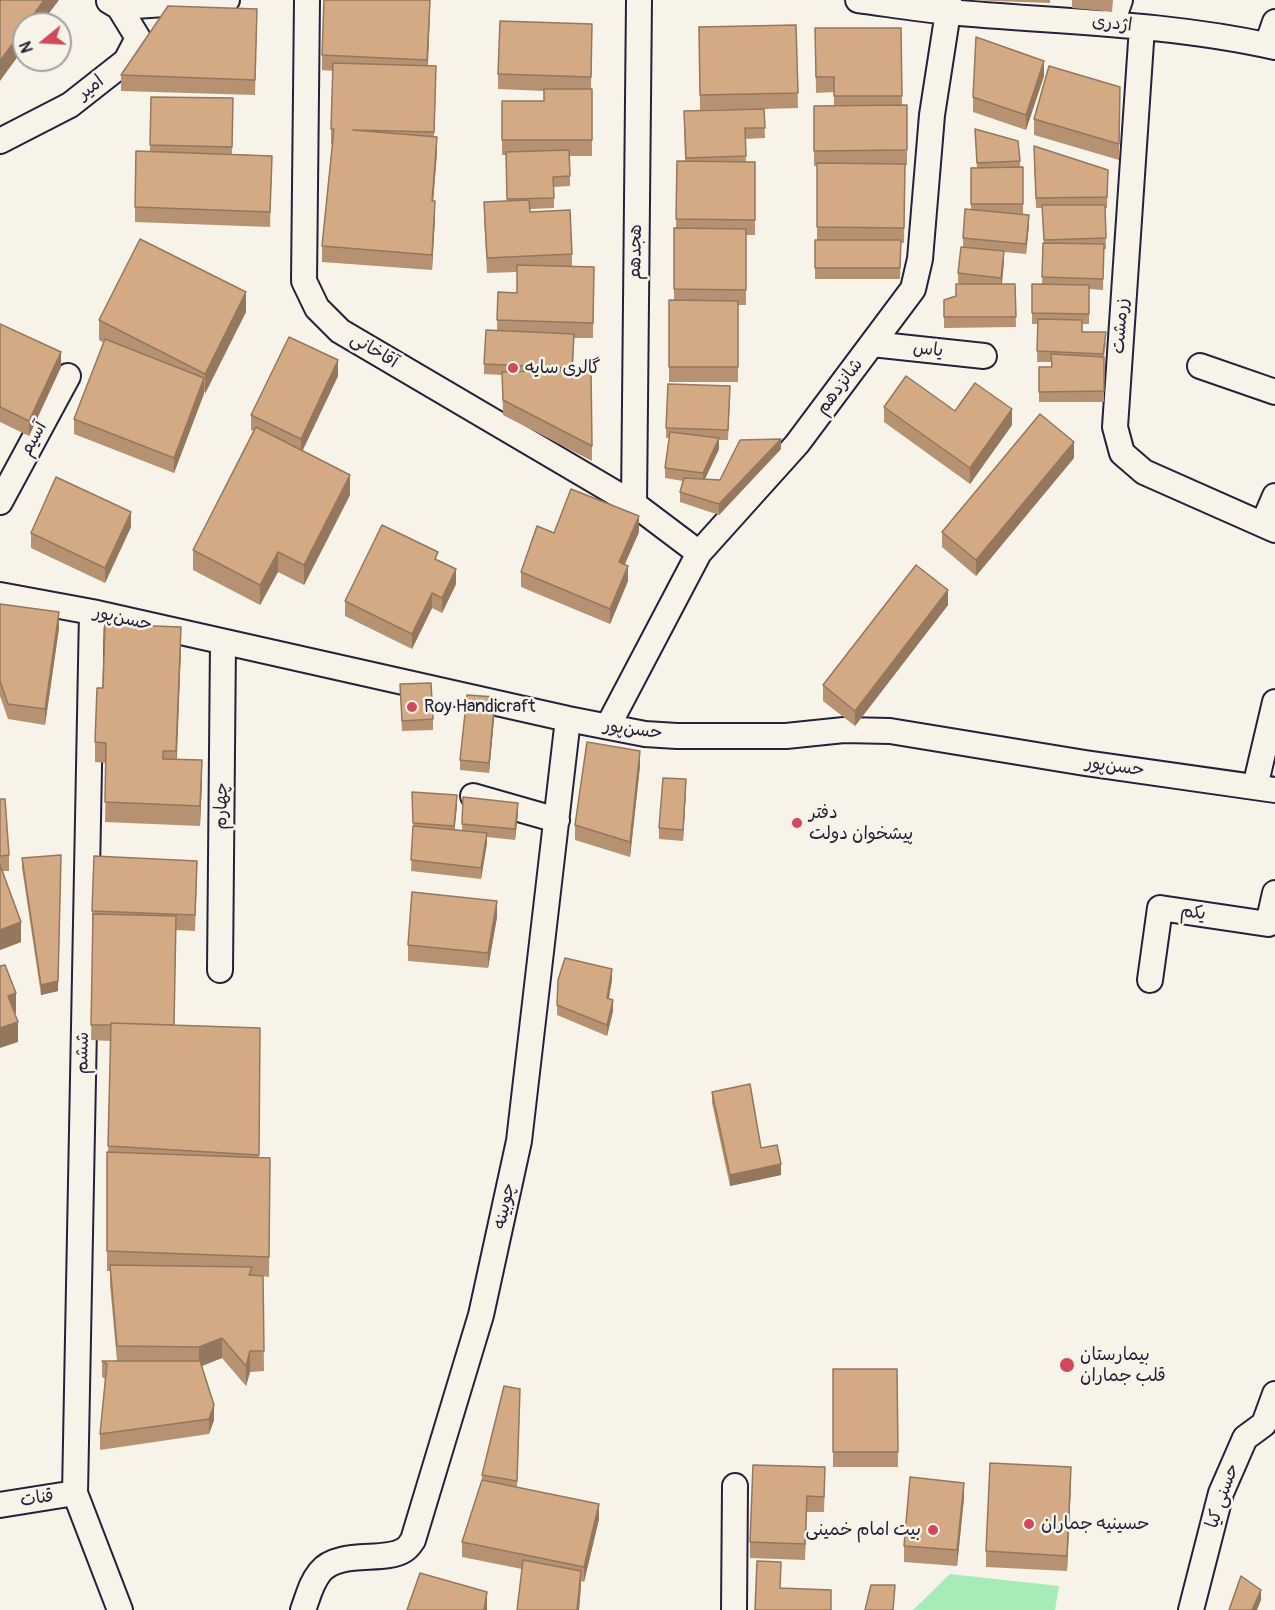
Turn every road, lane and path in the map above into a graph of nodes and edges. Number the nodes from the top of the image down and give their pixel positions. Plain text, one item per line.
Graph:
1 (227, 0) edge
2 (307, 0) edge
3 (639, 0) edge
4 (858, 0) edge
5 (1120, 0) edge
6 (113, 4) edge
7 (949, 6) edge
8 (1275, 22) edge
9 (1112, 23) junction
10 (1142, 27) junction
11 (1271, 46) edge
12 (0, 141) edge
13 (872, 344) junction
14 (984, 356) dead end
15 (1200, 366) dead end
16 (68, 376) dead end
17 (1275, 392) edge
18 (1275, 496) edge
19 (0, 502) edge
20 (634, 504) junction
21 (1269, 527) edge
22 (699, 553) junction
23 (0, 595) edge
24 (92, 612) junction
25 (223, 642) junction
26 (1275, 702) edge
27 (568, 719) junction
28 (608, 726) junction
29 (1265, 789) edge
30 (473, 796) edge
31 (557, 820) junction
32 (1275, 893) edge
33 (220, 969) dead end
34 (1150, 980) dead end
35 (1275, 1394) edge
36 (735, 1486) dead end
37 (75, 1493) junction
38 (0, 1505) edge
39 (120, 1610) edge
40 (303, 1610) edge
41 (734, 1610) edge
42 (1191, 1610) edge

1 - 6 street
2 - 20 street, آقاخانی
3 - 20 street, هجدهم
4 - 7 street, اژدری
5 - 9 street
6 - 12 street, امیر
7 - 9 street, اژدری
7 - 13 street, شانزدهم
8 - 11 street
9 - 10 street, اژدری
10 - 11 street, اژدری
10 - 21 street, زرمشت
13 - 14 street, یاس
13 - 22 street, شانزدهم
15 - 17 street
16 - 19 street, آسیم
18 - 21 street
20 - 22 street, آقاخانی
22 - 28 street, شانزدهم
23 - 24 street, حسن‌پور
24 - 25 street, حسن‌پور
24 - 37 street, ششم
25 - 27 street, حسن‌پور
25 - 33 street, چهارم
26 - 29 street
27 - 28 street, حسن‌پور
27 - 31 street, چوبینه
28 - 29 street, حسن‌پور
30 - 31 street
31 - 40 street, چوبینه
32 - 34 street, یکم
35 - 42 street, حسنی کیا
36 - 41 street
37 - 38 street, قنات
37 - 39 street

